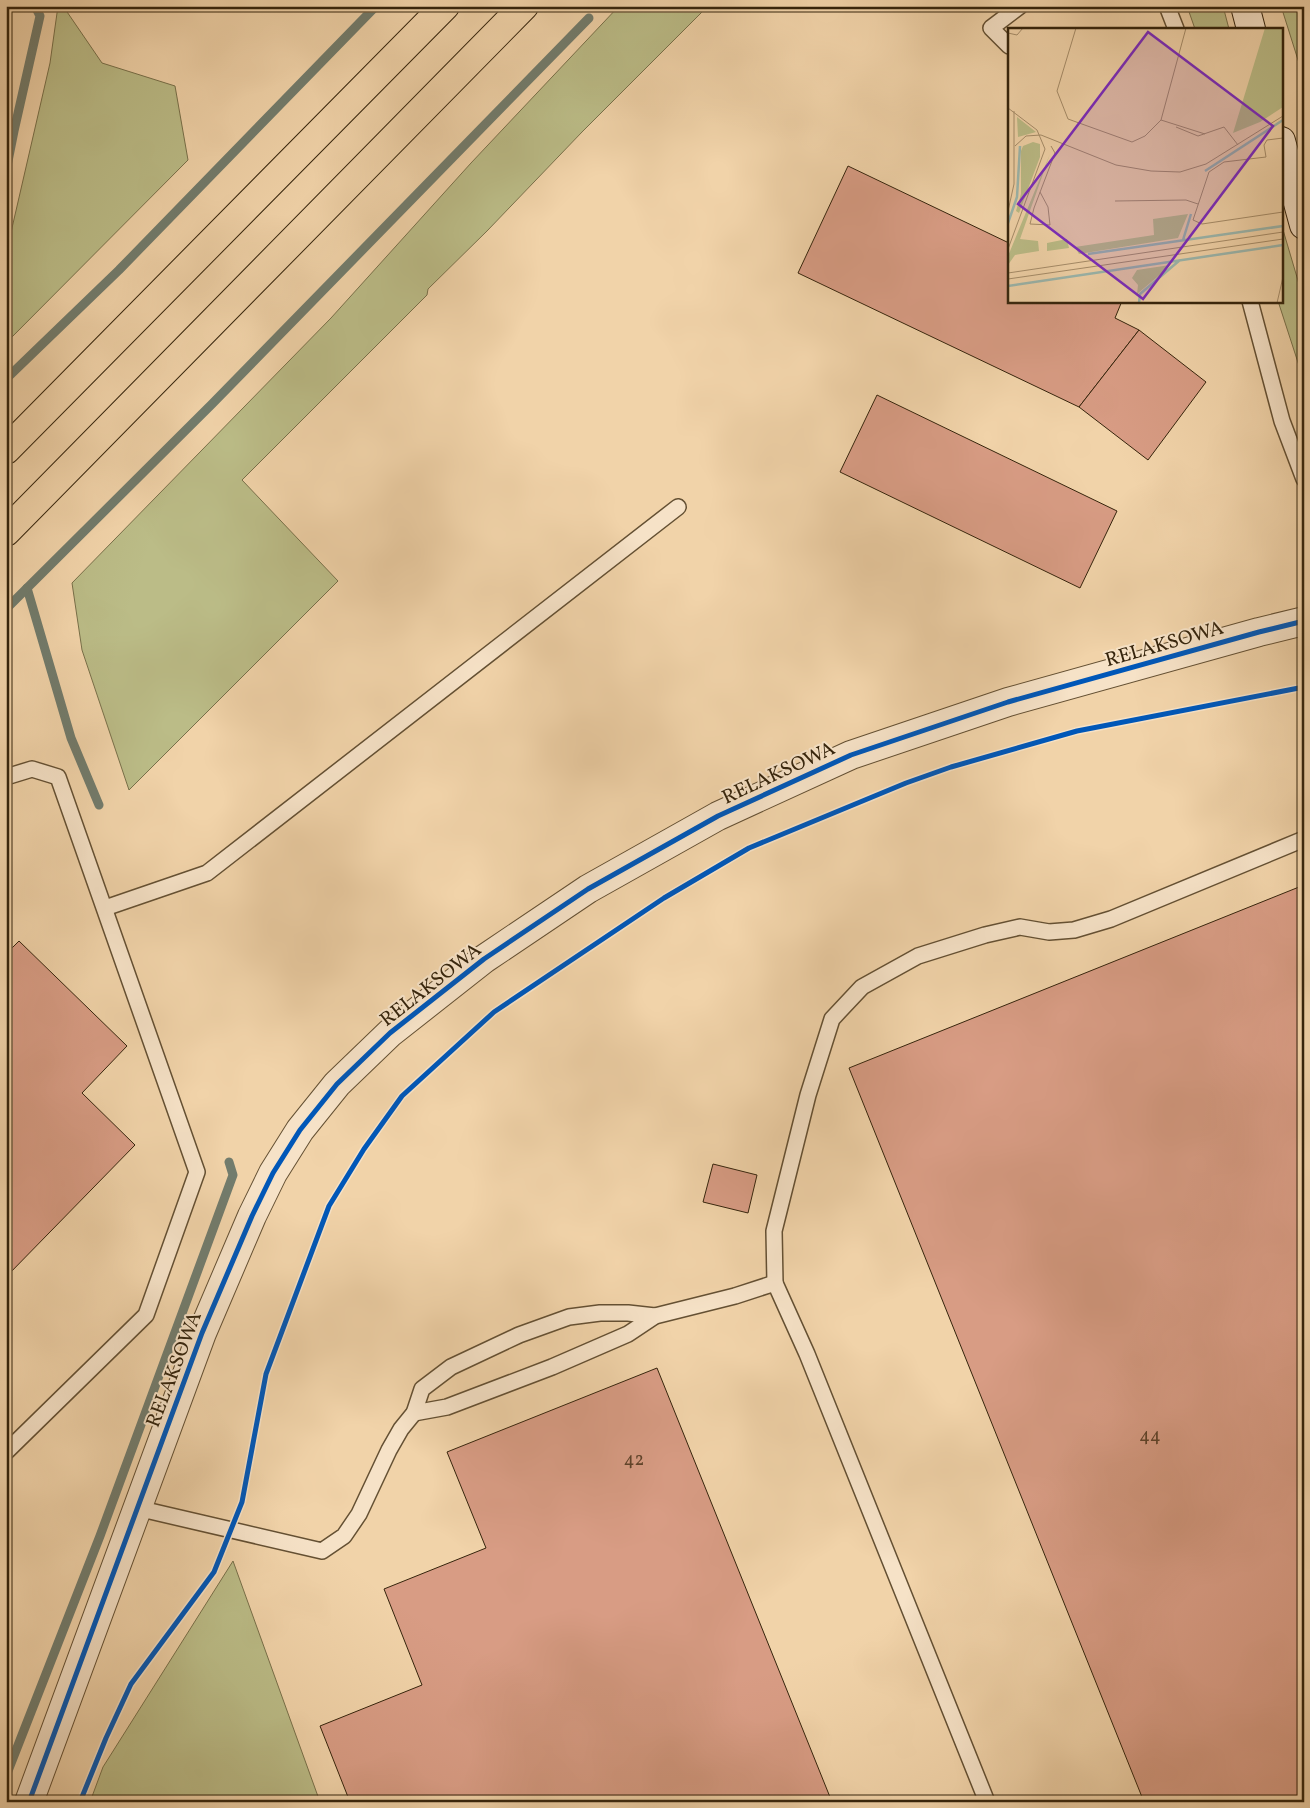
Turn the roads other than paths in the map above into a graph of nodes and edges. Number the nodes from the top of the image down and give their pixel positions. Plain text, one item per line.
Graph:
1 (445, 6) edge
2 (524, 6) edge
3 (1020, 6) edge
4 (1167, 6) edge
5 (1245, 6) edge
6 (1176, 28) edge
7 (1251, 28) edge
8 (1008, 45) edge
9 (1282, 145) edge
10 (1304, 225) edge
11 (1250, 302) edge
12 (6, 450) edge
13 (1304, 479) edge
14 (678, 507) dead end
15 (6, 532) edge
16 (1304, 621) edge
17 (6, 777) edge
18 (1304, 840) edge
19 (105, 908) junction
20 (775, 1283) junction
21 (655, 1316) junction
22 (414, 1412) junction
23 (6, 1452) edge
24 (137, 1508) junction
25 (29, 1802) edge
26 (987, 1802) edge

1 - 12 highway
2 - 15 highway
3 - 8 lane
4 - 6 lane
5 - 7 street
9 - 10 street
11 - 13 lane
14 - 19 lane
16 - 24 street, RELAKSOWA
17 - 19 lane
18 - 20 lane
19 - 23 lane
20 - 21 lane
20 - 26 lane
21 - 22 lane
21 - 22 lane
22 - 24 lane
24 - 25 street, RELAKSOWA

